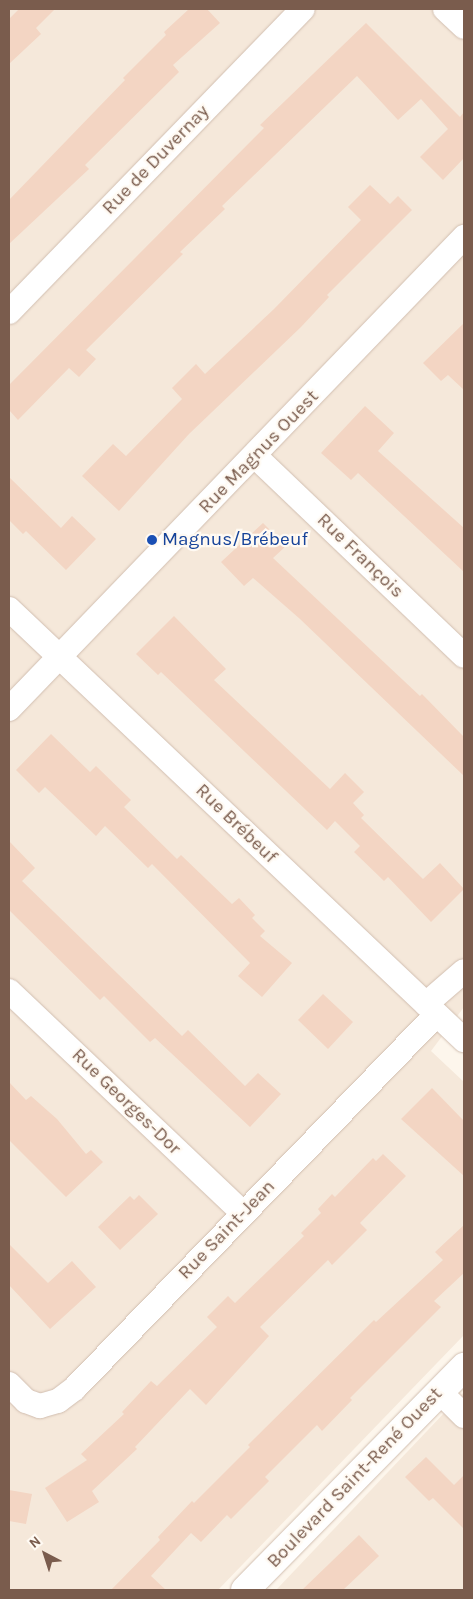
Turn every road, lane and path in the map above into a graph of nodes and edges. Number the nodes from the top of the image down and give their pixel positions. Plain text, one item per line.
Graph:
1 (303, 9) edge
2 (445, 9) edge
3 (464, 27) edge
4 (464, 237) edge
5 (9, 312) edge
6 (255, 456) junction
7 (9, 609) edge
8 (464, 656) edge
9 (60, 657) junction
10 (9, 709) edge
11 (464, 971) edge
12 (9, 991) edge
13 (431, 1010) junction
14 (464, 1040) edge
15 (243, 1214) junction
16 (464, 1367) edge
17 (9, 1384) edge
18 (440, 1392) junction
19 (464, 1416) edge
20 (246, 1590) edge

1 - 5 street, Rue de Duvernay
2 - 3 street
4 - 6 street, Rue Magnus Ouest
6 - 8 street, Rue François
6 - 9 street, Rue Magnus Ouest
7 - 9 street, Rue Brébeuf
9 - 10 street, Rue Magnus Ouest
9 - 13 street, Rue Brébeuf
11 - 13 street
12 - 15 street, Rue Georges-Dor
13 - 14 street, Rue Brébeuf
13 - 15 street, Rue Saint-Jean
15 - 17 street, Rue Saint-Jean
16 - 18 street, Boulevard Saint-René Ouest
18 - 19 street
18 - 20 street, Boulevard Saint-René Ouest

